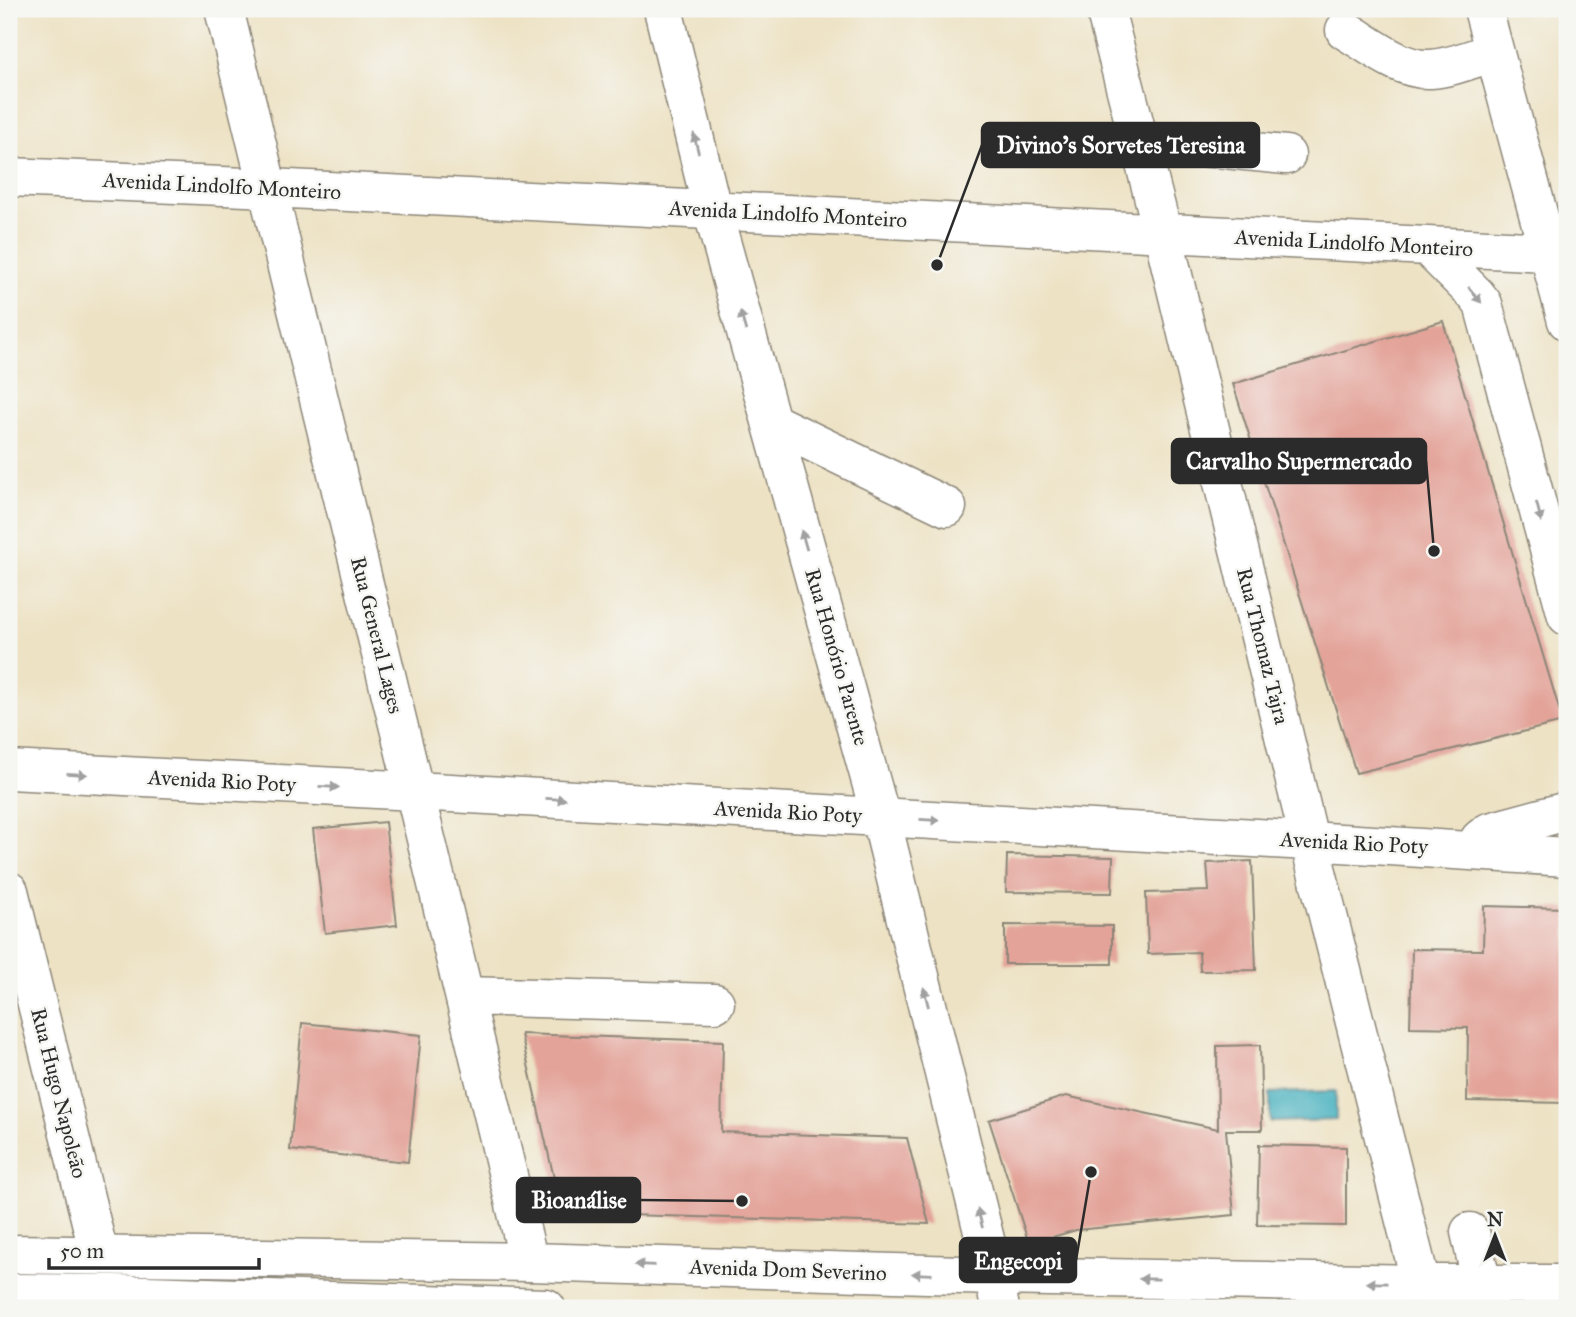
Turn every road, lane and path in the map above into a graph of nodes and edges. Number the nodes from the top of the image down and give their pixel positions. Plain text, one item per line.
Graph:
1 (224, 9) edge
2 (663, 9) edge
3 (1105, 9) edge
4 (1483, 9) edge
5 (1345, 30) dead end
6 (1494, 52) junction
7 (1139, 141) junction
8 (1286, 155) dead end
9 (9, 177) edge
10 (269, 188) junction
11 (712, 209) junction
12 (1163, 234) junction
13 (1427, 247) junction
14 (1558, 253) edge
15 (1567, 321) edge
16 (771, 422) junction
17 (947, 508) dead end
18 (1567, 616) edge
19 (9, 771) edge
20 (415, 791) junction
21 (1567, 811) edge
22 (881, 818) junction
23 (1310, 841) junction
24 (1480, 850) junction
25 (1567, 857) edge
26 (9, 891) edge
27 (465, 996) junction
28 (715, 1003) dead end
29 (1470, 1232) dead end
30 (9, 1254) edge
31 (99, 1254) junction
32 (529, 1262) junction
33 (1422, 1284) junction
34 (1482, 1284) junction
35 (1567, 1284) edge
36 (997, 1292) edge
37 (9, 1293) edge
38 (115, 1301) edge
39 (530, 1308) edge
40 (547, 1308) edge

1 - 10 street, Rua General Lages
11 -> 2 street, Rua Honório Parente
3 - 7 street, Rua Thomaz Tajra
4 - 6 street
5 - 6 street
6 - 14 street
7 - 8 street
7 - 12 street, Rua Thomaz Tajra
9 - 10 street, Avenida Lindolfo Monteiro
10 - 11 street, Avenida Lindolfo Monteiro
10 - 20 street, Rua General Lages
11 - 12 street, Avenida Lindolfo Monteiro
16 -> 11 street, Rua Honório Parente
12 - 13 street, Avenida Lindolfo Monteiro
12 - 23 street, Rua Thomaz Tajra
13 - 14 street, Avenida Lindolfo Monteiro
13 -> 18 street
14 - 15 street
16 - 17 street
22 -> 16 street, Rua Honório Parente
19 -> 20 street, Avenida Rio Poty
20 -> 22 street, Avenida Rio Poty
20 - 27 street, Rua General Lages
21 - 24 street
22 -> 23 street, Avenida Rio Poty
36 -> 22 street, Rua Honório Parente
23 - 24 street, Avenida Rio Poty
23 - 33 street, Rua Thomaz Tajra
24 - 25 street, Avenida Rio Poty
26 - 31 street, Rua Hugo Napoleão
27 - 28 street
27 - 32 street, Rua General Lages
29 - 34 street
30 - 31 street, Avenida Dom Severino
31 - 32 street, Avenida Dom Severino
36 -> 32 street, Avenida Dom Severino
33 - 34 street, Avenida Dom Severino
33 -> 36 street, Avenida Dom Severino
34 - 35 street, Avenida Dom Severino
37 - 38 street
38 - 39 street
39 - 40 street

